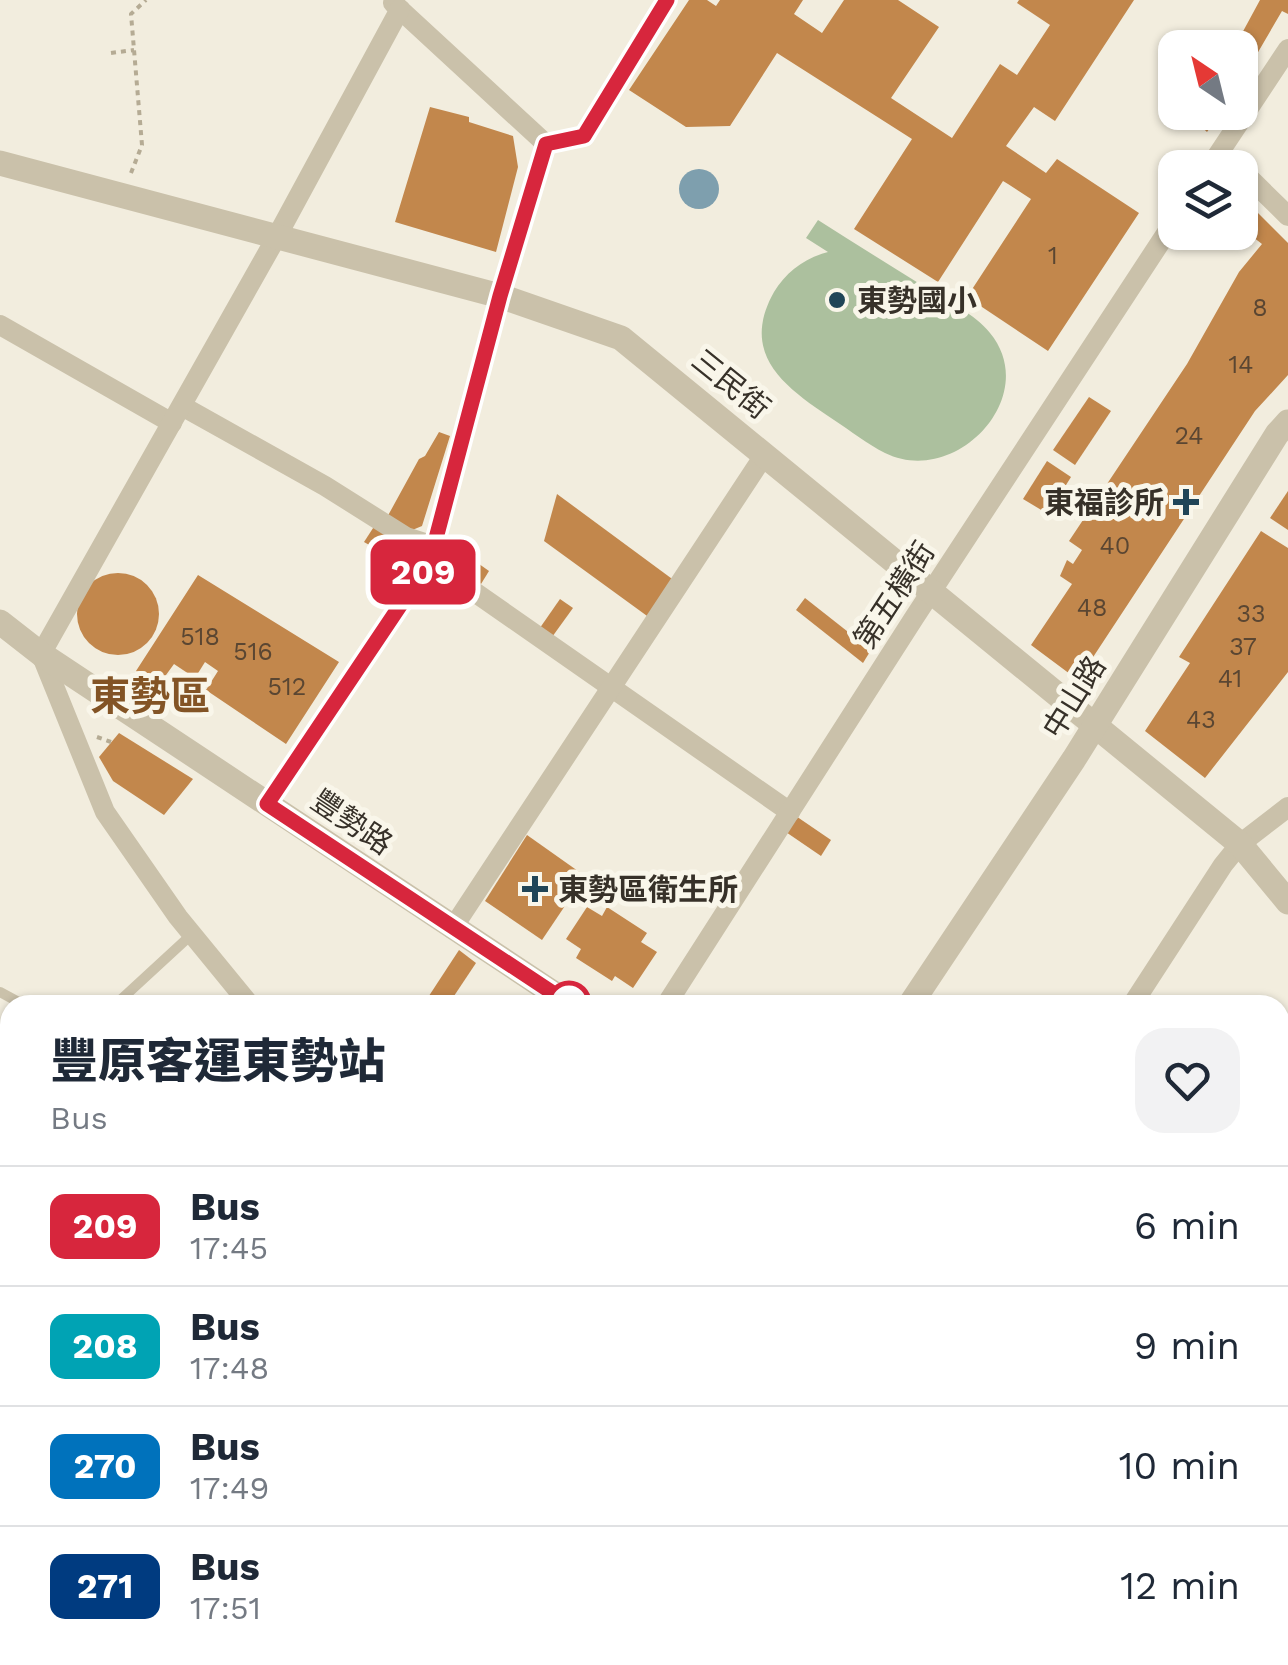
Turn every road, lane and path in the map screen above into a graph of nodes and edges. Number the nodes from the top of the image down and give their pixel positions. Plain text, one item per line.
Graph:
1 (146, 0) edge
2 (667, 0) edge
3 (398, 3) edge
4 (1288, 48) edge
5 (134, 50) junction
6 (111, 53) dead end
7 (546, 144) junction
8 (1221, 150) edge
9 (0, 162) edge
10 (1258, 187) edge
11 (123, 196) junction
12 (1288, 216) edge
13 (276, 238) junction
14 (1158, 246) edge
15 (500, 296) junction
16 (0, 325) edge
17 (177, 414) junction
18 (1284, 434) edge
19 (765, 454) junction
20 (432, 553) junction
21 (931, 592) junction
22 (0, 622) edge
23 (42, 654) junction
24 (610, 688) junction
25 (1096, 724) junction
26 (267, 804) junction
27 (1288, 807) edge
28 (790, 812) junction
29 (1240, 844) junction
30 (1288, 902) edge
31 (452, 929) junction
32 (192, 934) junction
33 (126, 995) edge
34 (242, 995) edge
35 (555, 995) edge
36 (672, 995) edge
37 (917, 995) edge
38 (1139, 995) edge

1 - 5 path
2 - 7 street
3 - 7 street
3 - 13 street
4 - 8 street
5 - 6 path
5 - 11 path
7 - 15 street
9 - 11 street, 三民街
10 - 12 street
11 - 13 street, 三民街
13 - 15 street, 三民街
13 - 17 street
14 - 21 street, 第五橫街
15 - 19 street, 三民街
15 - 20 street
16 - 17 street
17 - 20 street
17 - 23 street
18 - 25 street, 中山路
19 - 21 street, 三民街
19 - 24 street
20 - 24 street
20 - 26 street
21 - 25 street, 三民街
21 - 28 street, 第五橫街
22 - 23 street, 豐勢路
23 - 26 street, 豐勢路
23 - 32 street
24 - 28 street
24 - 31 street
25 - 29 street, 三民街
25 - 37 street, 中山路
26 - 31 street, 豐勢路
27 - 29 street
28 - 36 street, 第五橫街
29 - 30 street, 三民街
29 - 38 street
31 - 35 street, 豐勢路
32 - 33 lane
32 - 34 street

